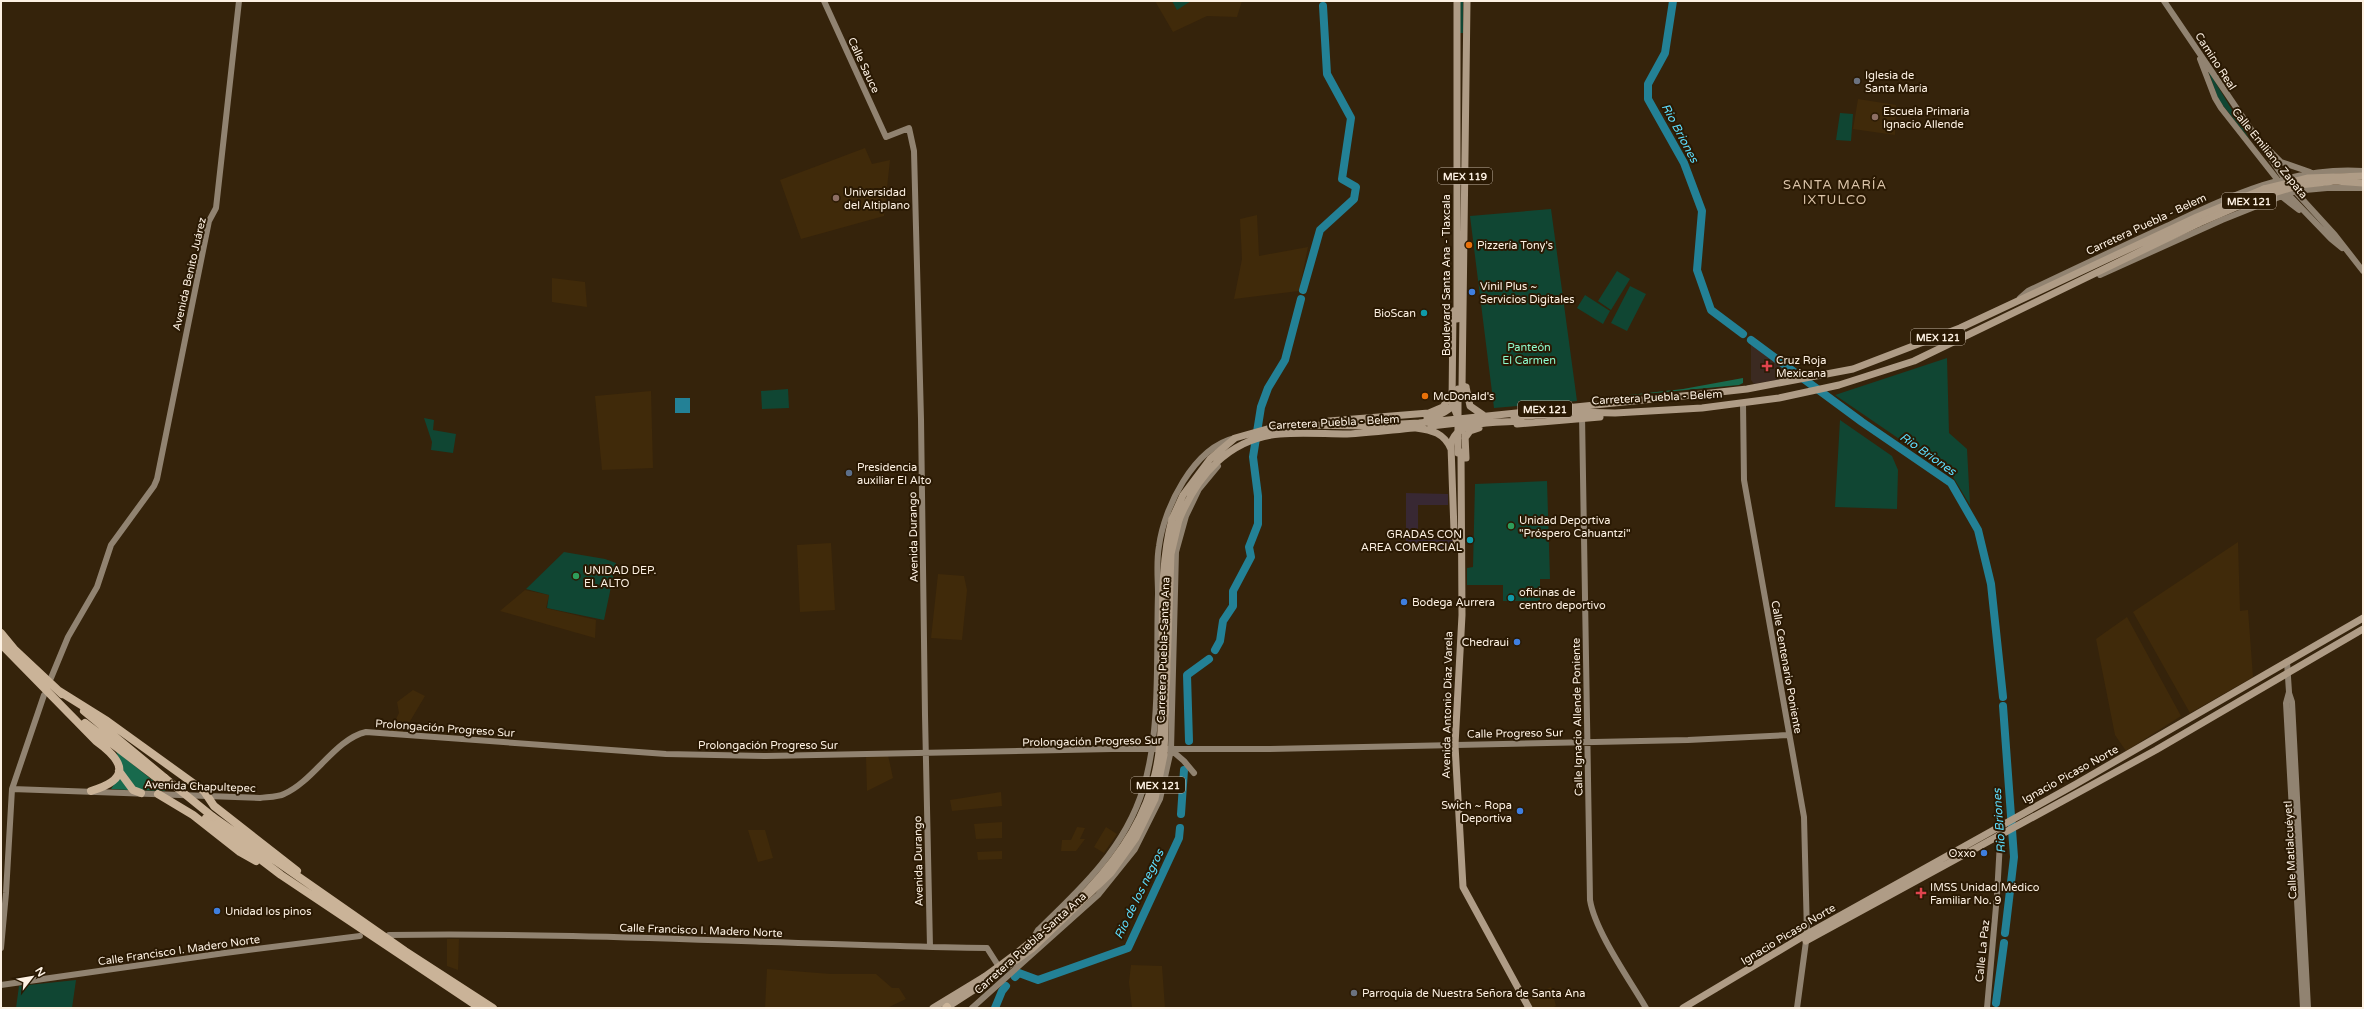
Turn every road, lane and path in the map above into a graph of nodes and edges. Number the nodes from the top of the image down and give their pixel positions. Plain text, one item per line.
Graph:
1 (239, 1) edge
2 (824, 1) edge
3 (1457, 1) edge
4 (1467, 1) edge
5 (2164, 1) edge
6 (2197, 51) junction
7 (1456, 83) junction
8 (1467, 83) junction
9 (2240, 114) junction
10 (909, 128) joint
11 (2267, 166) junction
12 (2363, 171) edge
13 (2310, 172) junction
14 (2363, 176) edge
15 (2281, 179) junction
16 (2363, 182) edge
17 (2265, 184) junction
18 (2363, 188) edge
19 (2305, 189) junction
20 (2294, 191) junction
21 (2284, 195) junction
22 (2303, 202) junction
23 (2348, 252) junction
24 (1460, 270) junction
25 (2363, 272) edge
26 (2056, 287) junction
27 (2014, 302) junction
28 (2021, 309) junction
29 (1459, 389) junction
30 (1702, 394) junction
31 (1675, 397) junction
32 (1634, 401) junction
33 (1743, 403) junction
34 (1453, 406) junction
35 (1702, 408) junction
36 (1676, 410) junction
37 (1582, 415) junction
38 (1484, 416) junction
39 (1462, 424) junction
40 (1303, 425) junction
41 (1348, 425) junction
42 (1416, 428) junction
43 (1268, 432) junction
44 (1310, 433) junction
45 (1235, 438) junction
46 (1465, 438) junction
47 (1241, 442) junction
48 (1457, 449) junction
49 (1175, 520) junction
50 (2363, 618) edge
51 (1460, 626) junction
52 (2363, 629) edge
53 (1, 633) edge
54 (1, 644) edge
55 (2287, 662) junction
56 (2288, 674) junction
57 (51, 678) dead end
58 (59, 692) junction
59 (2289, 692) junction
60 (44, 695) dead end
61 (62, 706) junction
62 (1154, 709) junction
63 (1171, 709) junction
64 (1154, 731) junction
65 (366, 732) joint
66 (1788, 735) junction
67 (1170, 736) junction
68 (1588, 741) junction
69 (1163, 742) junction
70 (1455, 745) junction
71 (1152, 749) junction
72 (1171, 750) junction
73 (927, 752) junction
74 (1160, 756) junction
75 (1150, 763) junction
76 (1168, 764) junction
77 (119, 771) junction
78 (1194, 773) dead end
79 (163, 780) junction
80 (12, 790) junction
81 (91, 791) junction
82 (141, 793) junction
83 (158, 794) junction
84 (208, 796) junction
85 (1137, 805) junction
86 (210, 817) junction
87 (1151, 818) junction
88 (2001, 824) junction
89 (1124, 833) junction
90 (2000, 833) junction
91 (1140, 840) junction
92 (281, 875) junction
93 (320, 892) junction
94 (389, 935) dead end
95 (360, 936) dead end
96 (1807, 938) junction
97 (1031, 940) junction
98 (930, 947) junction
99 (1, 948) edge
100 (1006, 977) junction
101 (985, 979) junction
102 (1, 985) edge
103 (480, 1008) edge
104 (493, 1008) edge
105 (933, 1008) edge
106 (947, 1008) edge
107 (972, 1008) edge
108 (1528, 1008) edge
109 (1646, 1008) edge
110 (1683, 1008) edge
111 (1797, 1008) edge
112 (1987, 1008) edge
113 (2303, 1008) edge
114 (2308, 1008) edge

1 - 57 street, Avenida Benito Juárez
2 - 10 street, Calle Sauce
3 - 7 main road, Boulevard Santa Ana - Tlaxcala / MEX 119
4 - 8 main road, Boulevard Santa Ana - Tlaxcala / MEX 119
5 - 6 street, Camino Real
6 - 9 street, Camino Real
6 - 11 street, Calle Emiliano Zapata
7 - 8 main road
7 - 24 main road, Boulevard Santa Ana - Tlaxcala / MEX 119
8 - 24 main road, Boulevard Santa Ana - Tlaxcala / MEX 119
9 - 13 street
9 - 15 street, Camino Real
10 - 73 street, Avenida Durango
11 - 15 street, Calle Emiliano Zapata
11 - 17 street
12 - 13 street, Carretera Puebla - Belem
13 - 15 street, Carretera Puebla - Belem
14 - 26 main road, Carretera Puebla - Belem / MEX 121, bridge
15 - 17 street, Carretera Puebla - Belem
15 - 20 street, Camino Real
15 - 21 street, Calle Emiliano Zapata
16 - 26 main road, Carretera Puebla - Belem / MEX 121, bridge
17 - 27 street, Carretera Puebla - Belem
18 - 19 street, Carretera Puebla - Belem
19 - 20 street, Carretera Puebla - Belem
19 - 22 street
20 - 21 street, Carretera Puebla - Belem
20 - 22 street, Calle Emiliano Zapata
21 - 23 street, Calle Emiliano Zapata
21 - 28 street, Carretera Puebla - Belem
22 - 23 street, Calle Emiliano Zapata
23 - 25 street, Calle Emiliano Zapata
24 - 29 main road, Boulevard Santa Ana - Tlaxcala
26 - 27 main road, Carretera Puebla - Belem / MEX 121
26 - 28 main road, Carretera Puebla - Belem / MEX 121
27 - 30 main road, Carretera Puebla - Belem / MEX 121
28 - 33 main road, Carretera Puebla - Belem / MEX 121
29 - 34 main road
29 - 34 main road
29 - 38 main road
29 - 40 main road
29 - 48 main road, Boulevard Santa Ana - Tlaxcala, bridge
30 - 31 main road, Carretera Puebla - Belem / MEX 121
30 - 35 main road
31 - 32 main road, Carretera Puebla - Belem / MEX 121
31 - 36 main road
32 - 37 main road
32 - 38 main road, Carretera Puebla - Belem / MEX 121
33 - 35 main road, Carretera Puebla - Belem / MEX 121
33 - 66 street, Calle Centenario Poniente
34 - 39 main road
34 - 41 main road
35 - 36 main road, Carretera Puebla - Belem / MEX 121
36 - 37 main road, Carretera Puebla - Belem / MEX 121
37 - 39 main road
37 - 68 street, Calle Ignacio Allende Poniente
38 - 39 main road, Carretera Puebla - Belem / MEX 121
39 - 41 main road, Carretera Puebla - Belem / MEX 121
39 - 42 main road, Carretera Puebla - Belem / MEX 121
39 - 46 main road
39 - 46 main road
39 - 48 main road
40 - 41 main road, Carretera Puebla - Belem / MEX 121
40 - 43 main road, Carretera Puebla - Belem / MEX 121
41 - 44 main road
42 - 44 main road, Carretera Puebla - Belem / MEX 121
42 - 48 main road
43 - 44 main road, Carretera Puebla - Belem / MEX 121
43 - 47 main road, Carretera Puebla - Belem / MEX 121
45 - 47 main road, Carretera Puebla - Belem / MEX 121
45 - 49 main road, Carretera Puebla - Belem / MEX 121
45 - 62 street, Carretera Puebla - Belem
46 - 48 main road
47 - 49 main road, Carretera Puebla - Belem / MEX 121
47 - 63 street, Carretera Puebla-Santa Ana
48 - 51 main road, Avenida Antonio Díaz Varela
48 - 51 main road, Avenida Antonio Díaz Varela
49 - 97 main road, Carretera Puebla - Belem / MEX 121, bridge
49 - 101 main road, Carretera Puebla - Belem / MEX 121, bridge
50 - 55 main road, Ignacio Picaso Norte
51 - 70 main road, Avenida Antonio Díaz Varela
52 - 56 main road, Ignacio Picaso Norte
53 - 58 highway
54 - 61 highway
55 - 56 street, Calle Matlalcuéyetl
55 - 88 main road, Ignacio Picaso Norte
56 - 59 street, Calle Matlalcuéyetl
56 - 90 main road, Ignacio Picaso Norte
58 - 79 highway
58 - 84 highway
59 - 113 street, Calle Matlalcuéyetl
59 - 114 street, Calle Matlalcuéyetl
60 - 80 street
61 - 77 highway
61 - 79 highway
62 - 63 street
62 - 64 street, Carretera Puebla - Belem
63 - 67 street, Carretera Puebla-Santa Ana
64 - 69 street
64 - 71 street, Carretera Puebla - Belem
65 - 73 street, Prolongación Progreso Sur
65 - 84 street, Avenida Chapultepec
66 - 68 street, Calle Progreso Sur
66 - 96 street, Calle Centenario Poniente
67 - 69 street
67 - 72 street, Carretera Puebla-Santa Ana
68 - 70 street, Calle Progreso Sur
68 - 109 street, Calle Ignacio Allende Poniente
69 - 71 street
69 - 72 street
70 - 72 street, Calle Progreso Sur
70 - 108 main road, Avenida Antonio Díaz Varela
71 - 72 street, Prolongación Progreso Sur
71 - 73 street, Prolongación Progreso Sur
71 - 74 street
71 - 75 street, Carretera Puebla - Belem
72 - 74 street
72 - 76 street, Carretera Puebla-Santa Ana
72 - 78 street
73 - 98 street, Avenida Durango
74 - 75 street
74 - 76 street
75 - 85 street, Carretera Puebla - Belem
76 - 87 street, Carretera Puebla-Santa Ana
77 - 81 highway
77 - 82 highway
79 - 86 highway
80 - 81 street, Avenida Chapultepec
80 - 99 street
81 - 82 street, Avenida Chapultepec
82 - 83 street, Avenida Chapultepec
83 - 84 street, Avenida Chapultepec
83 - 92 highway
84 - 93 highway
85 - 87 street
85 - 89 street, Carretera Puebla - Belem
86 - 92 highway
86 - 93 highway
87 - 91 street, Carretera Puebla-Santa Ana
88 - 90 street, Calle La Paz
88 - 96 main road, Ignacio Picaso Norte
89 - 91 street
89 - 97 street, Carretera Puebla - Belem
90 - 96 main road, Ignacio Picaso Norte
90 - 112 street, Calle La Paz
91 - 100 street, Carretera Puebla-Santa Ana
92 - 103 highway
93 - 104 highway
94 - 98 street, Calle Francisco I. Madero Norte
95 - 102 street, Calle Francisco I. Madero Norte
96 - 110 main road, Ignacio Picaso Norte
96 - 111 street, Calle Centenario Poniente
97 - 101 main road, Carretera Puebla - Belem / MEX 121, bridge
98 - 100 street, Calle Francisco I. Madero Norte
100 - 107 street, Carretera Puebla-Santa Ana
101 - 105 main road, Carretera Puebla - Belem / MEX 121
101 - 106 main road, Carretera Puebla - Belem / MEX 121

